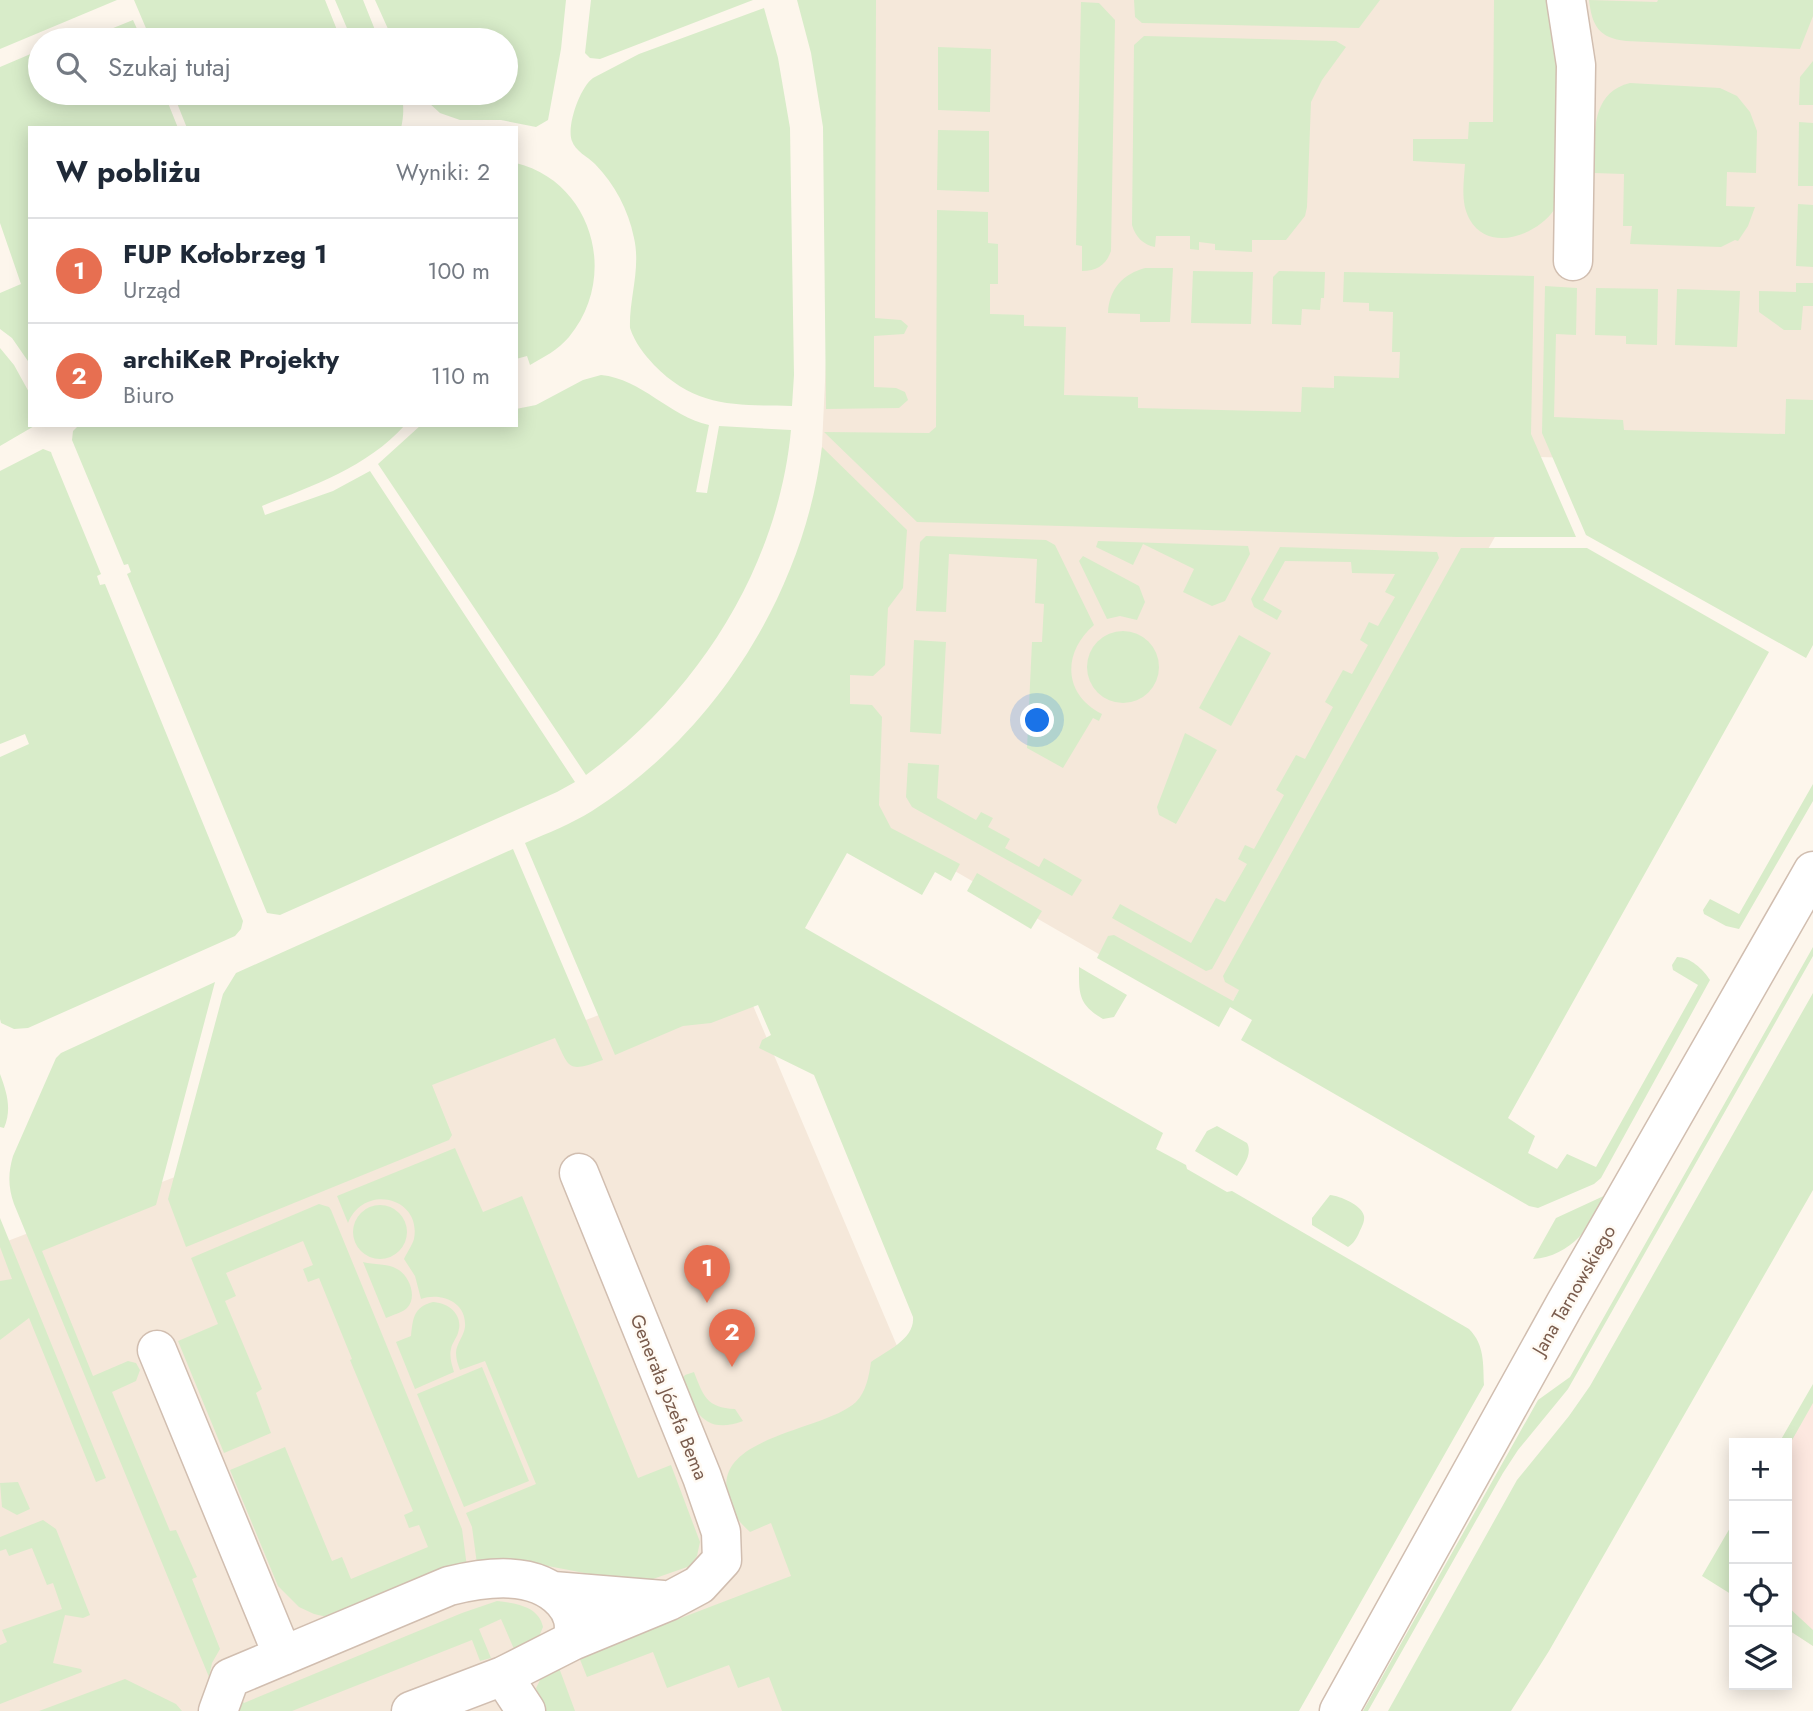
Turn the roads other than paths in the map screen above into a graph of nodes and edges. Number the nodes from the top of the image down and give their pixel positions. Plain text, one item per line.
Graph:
1 (1566, 0) edge
2 (1573, 261) dead end
3 (1813, 871) edge
4 (579, 1173) dead end
5 (157, 1350) dead end
6 (554, 1591) junction
7 (669, 1601) junction
8 (572, 1641) junction
9 (282, 1656) junction
10 (503, 1676) junction
11 (218, 1711) edge
12 (411, 1711) edge
13 (526, 1711) edge
14 (1339, 1711) edge

1 - 2 street
3 - 14 street, Jana Tarnowskiego
4 - 7 street, Generała Józefa Bema
5 - 9 street
6 - 7 street
6 - 8 street
6 - 9 street
7 - 8 street, Generała Józefa Bema
8 - 10 street, Generała Józefa Bema
9 - 11 street
10 - 12 street, Generała Józefa Bema
10 - 13 street

